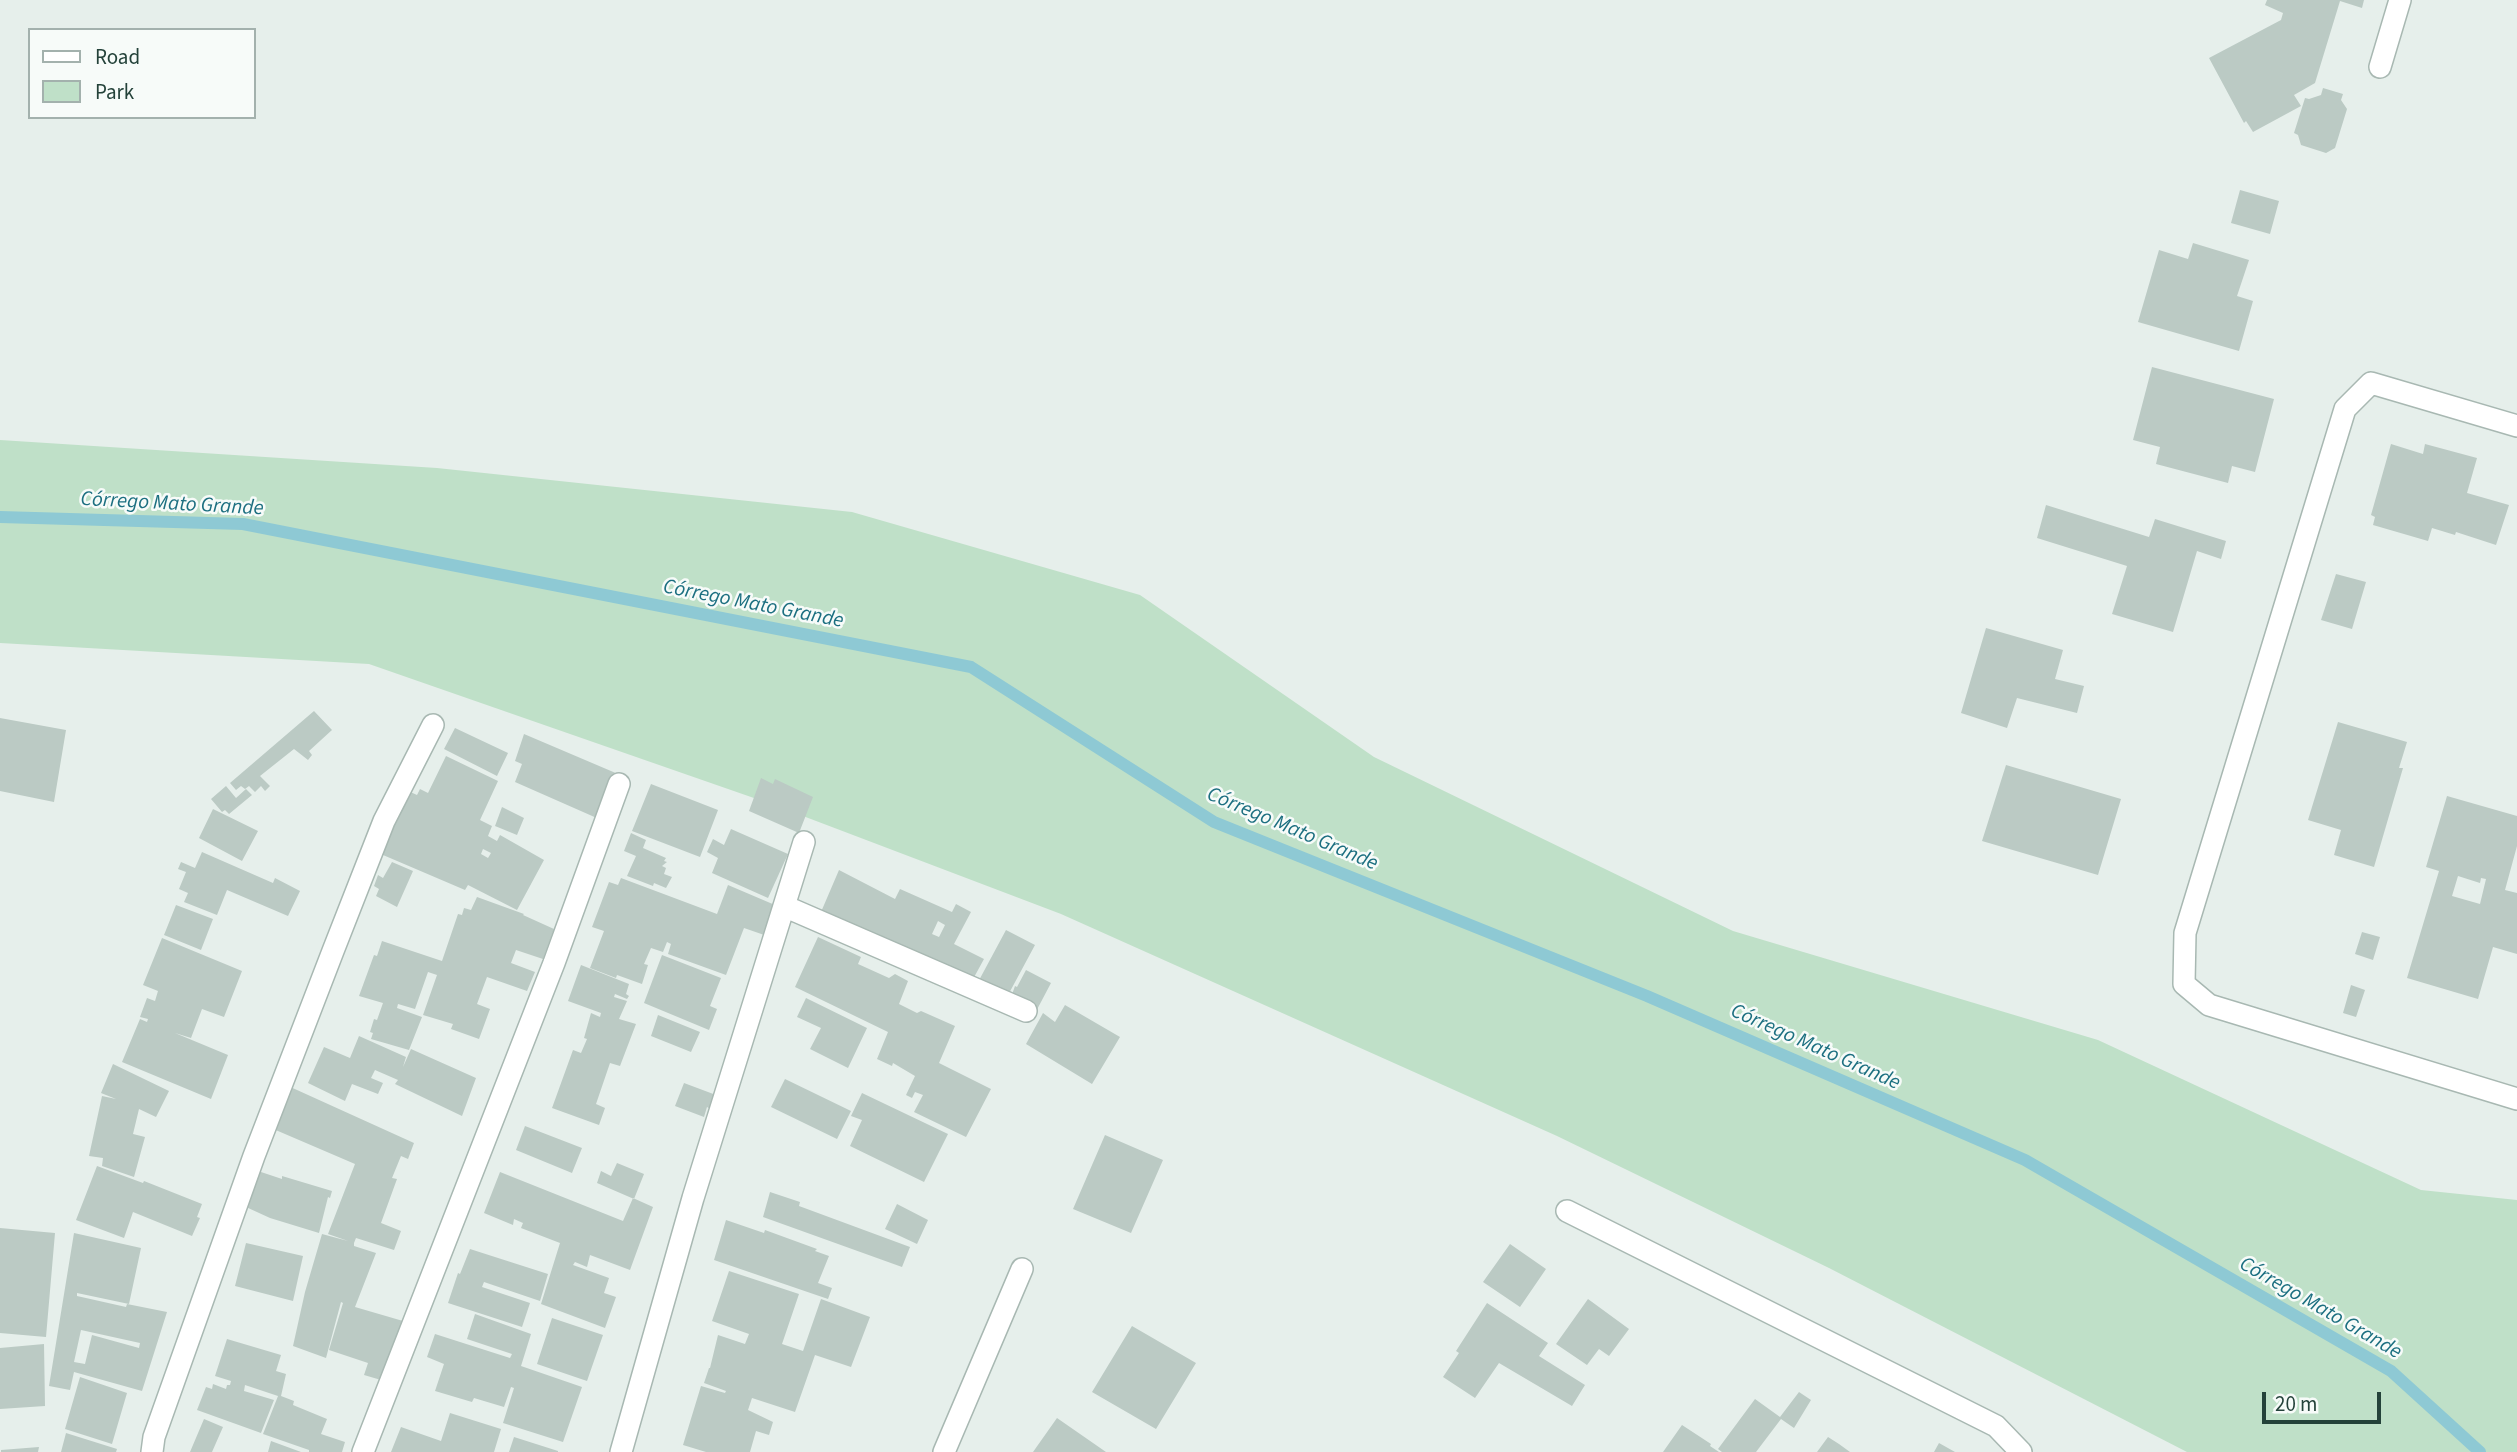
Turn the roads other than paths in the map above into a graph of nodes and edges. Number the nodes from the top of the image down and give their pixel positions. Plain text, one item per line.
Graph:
1 (2400, 0) edge
2 (2380, 67) dead end
3 (2517, 426) edge
4 (433, 724) dead end
5 (619, 784) dead end
6 (804, 842) dead end
7 (783, 906) junction
8 (1026, 1011) dead end
9 (2517, 1098) edge
10 (1567, 1211) dead end
11 (1022, 1269) dead end
12 (152, 1452) edge
13 (363, 1452) edge
14 (621, 1452) edge
15 (944, 1452) edge
16 (2021, 1452) edge

1 - 2 street
3 - 9 street
4 - 12 street
5 - 13 street
6 - 7 street
7 - 8 street
7 - 14 street
10 - 16 street
11 - 15 street

